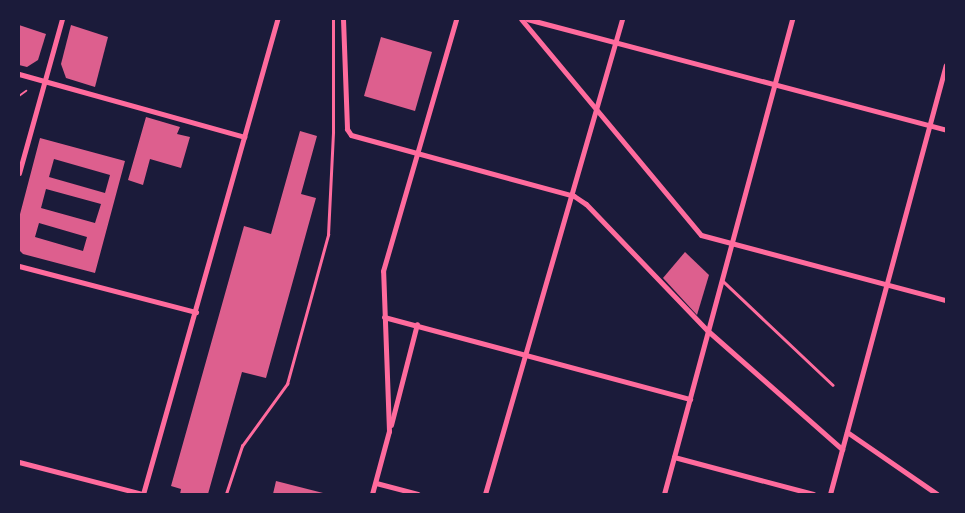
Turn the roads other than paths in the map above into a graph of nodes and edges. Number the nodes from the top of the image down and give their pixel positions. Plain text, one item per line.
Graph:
1 (62, 19) edge
2 (277, 19) edge
3 (333, 19) edge
4 (343, 19) edge
5 (456, 19) edge
6 (521, 19) edge
7 (527, 19) edge
8 (622, 19) edge
9 (792, 19) edge
10 (616, 42) junction
11 (946, 65) edge
12 (19, 74) edge
13 (44, 80) junction
14 (774, 85) junction
15 (597, 109) junction
16 (930, 126) junction
17 (946, 130) edge
18 (244, 137) junction
19 (417, 153) junction
20 (19, 173) edge
21 (574, 196) junction
22 (730, 243) junction
23 (19, 266) edge
24 (722, 280) junction
25 (886, 283) junction
26 (946, 300) edge
27 (196, 312) junction
28 (384, 317) junction
29 (417, 324) junction
30 (708, 331) junction
31 (526, 354) junction
32 (833, 385) dead end
33 (690, 399) junction
34 (389, 431) junction
35 (847, 432) junction
36 (842, 449) junction
37 (674, 457) junction
38 (19, 462) edge
39 (376, 483) junction
40 (143, 494) edge
41 (226, 494) edge
42 (372, 494) edge
43 (418, 494) edge
44 (485, 494) edge
45 (664, 494) edge
46 (813, 494) edge
47 (830, 494) edge
48 (937, 494) edge

1 - 13 street
2 - 18 street
3 - 41 lane
4 - 19 street
5 - 19 street
6 - 15 street
7 - 10 street
8 - 10 street
9 - 14 street
10 - 14 street
10 - 15 street
11 - 16 street
12 - 13 street
13 - 18 street
13 - 20 street
14 - 16 street
14 - 22 street
15 - 21 street
15 - 22 street
16 - 17 street
16 - 25 street
18 - 27 street
19 - 21 street
19 - 28 street
21 - 30 street
21 - 31 street
22 - 24 street
22 - 25 street
23 - 27 street
24 - 30 street
24 - 32 lane
25 - 26 street
25 - 35 street
27 - 40 street
28 - 29 street
28 - 34 street
29 - 31 street
29 - 34 street
30 - 33 street
30 - 36 street
31 - 33 street
31 - 44 street
33 - 37 street
34 - 39 street
35 - 36 street
35 - 48 street
36 - 47 street
37 - 45 street
37 - 46 street
38 - 40 street
39 - 42 street
39 - 43 street

